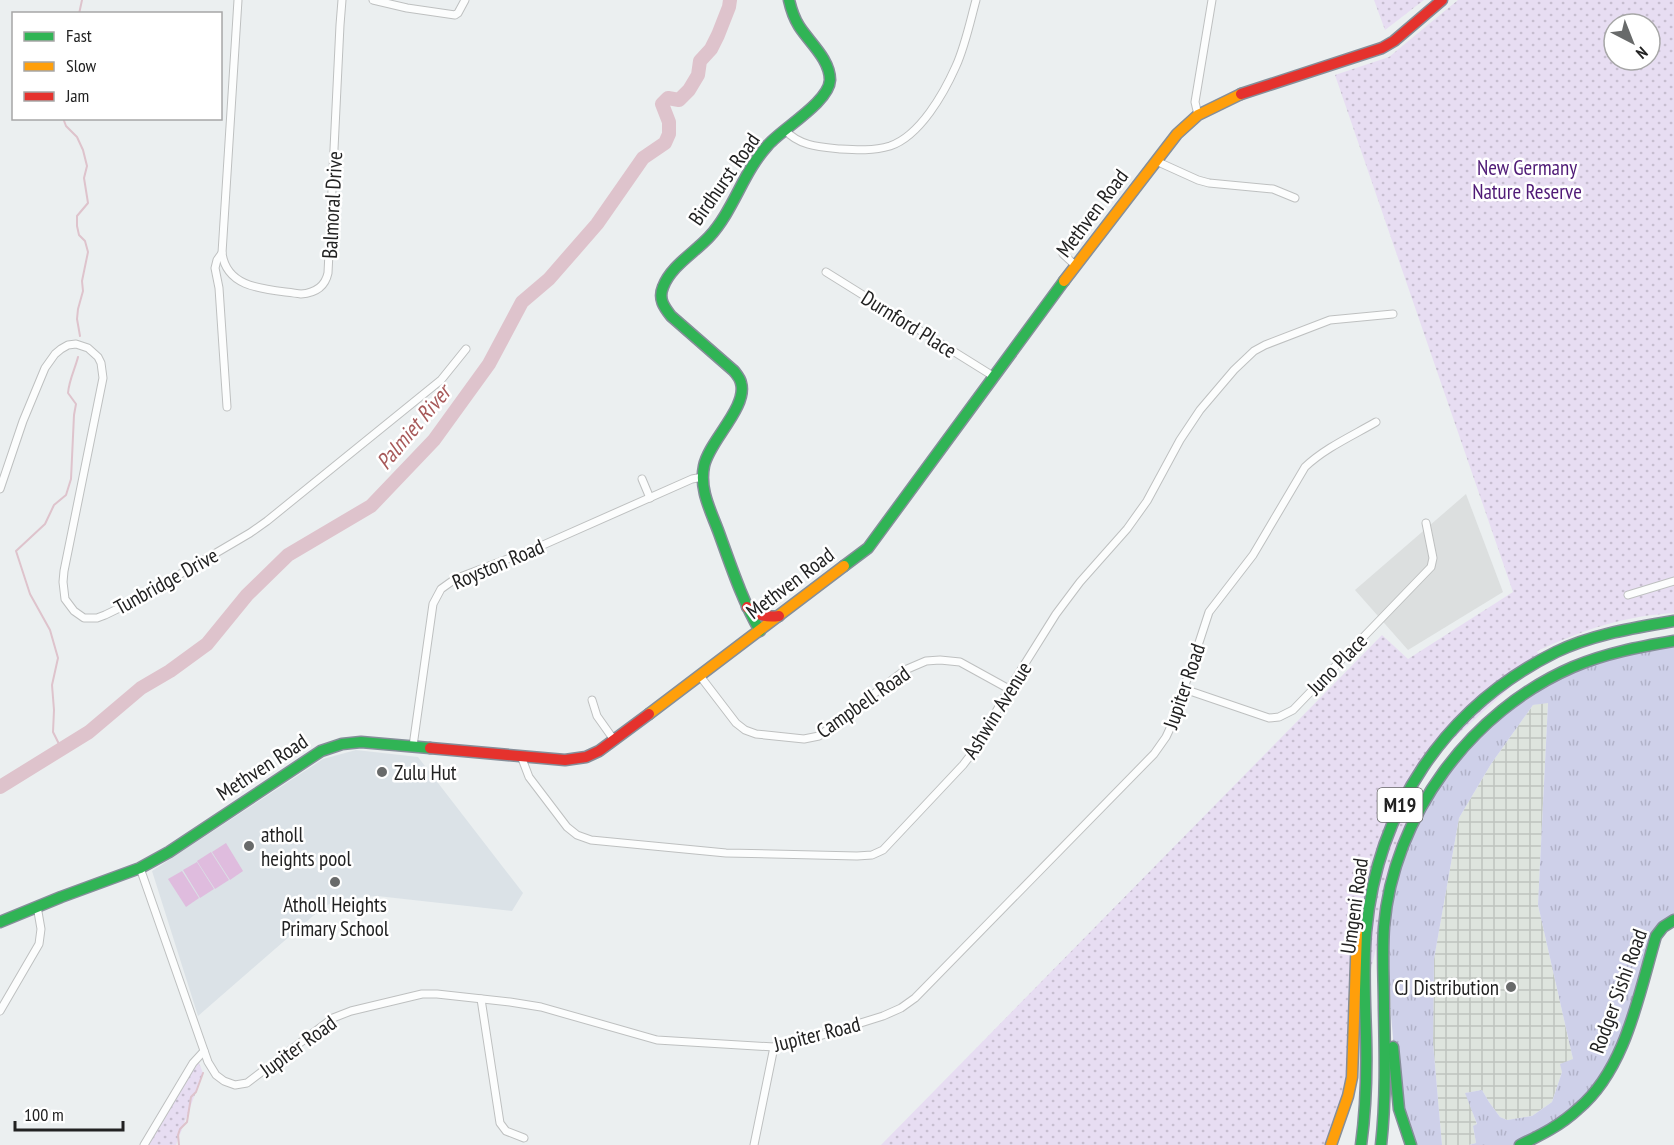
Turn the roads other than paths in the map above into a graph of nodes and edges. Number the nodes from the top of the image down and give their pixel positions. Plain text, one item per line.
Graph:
1 (238, 0) edge
2 (342, 0) edge
3 (373, 0) edge
4 (465, 0) edge
5 (789, 0) edge
6 (976, 0) edge
7 (1212, 0) edge
8 (1442, 0) edge
9 (1198, 116) junction
10 (785, 130) junction
11 (1156, 161) junction
12 (1295, 198) dead end
13 (222, 253) junction
14 (1063, 254) dead end
15 (1076, 266) junction
16 (826, 272) dead end
17 (1393, 314) dead end
18 (466, 349) dead end
19 (993, 376) junction
20 (227, 407) dead end
21 (1376, 422) dead end
22 (702, 477) junction
23 (642, 479) dead end
24 (0, 489) edge
25 (650, 498) junction
26 (1426, 523) dead end
27 (1674, 581) edge
28 (1628, 595) dead end
29 (746, 606) junction
30 (780, 615) junction
31 (1674, 621) edge
32 (760, 631) junction
33 (1674, 641) edge
34 (700, 676) junction
35 (1009, 689) junction
36 (1184, 689) junction
37 (592, 700) dead end
38 (614, 740) junction
39 (413, 746) junction
40 (521, 756) junction
41 (1418, 771) junction
42 (140, 868) junction
43 (1387, 904) junction
44 (37, 906) junction
45 (1674, 920) edge
46 (0, 922) edge
47 (481, 999) junction
48 (0, 1011) edge
49 (774, 1047) junction
50 (204, 1051) junction
51 (524, 1138) dead end
52 (144, 1145) edge
53 (754, 1145) edge
54 (1331, 1145) edge
55 (1361, 1145) edge
56 (1381, 1145) edge
57 (1411, 1145) edge
58 (1520, 1145) edge

1 - 13 street
2 - 13 street, Balmoral Drive
3 - 4 street
5 - 10 main road, Birdhurst Road
6 - 10 street
7 - 9 street
8 - 9 main road, Methven Road
9 - 11 main road, Methven Road
10 - 22 main road, Birdhurst Road
11 - 12 street
11 - 15 main road, Methven Road
13 - 20 street
14 - 15 street
15 - 19 main road, Methven Road
16 - 19 street, Durnford Place
17 - 35 street, Ashwin Avenue
18 - 24 street, Tunbridge Drive
19 - 30 main road, Methven Road
21 - 36 street, Jupiter Road
22 - 25 street, Royston Road
22 - 29 main road
23 - 25 street
25 - 39 street, Royston Road
26 - 36 street, Juno Place
27 - 28 street
29 - 30 main road
29 - 32 main road
30 - 32 main road, Methven Road
31 - 41 main road, Umgeni Road / M19
32 - 34 main road, Methven Road
33 - 43 main road, Umgeni Road / M19
34 - 35 street, Campbell Road
34 - 38 main road, Methven Road
35 - 40 street, Ashwin Avenue
36 - 49 street, Jupiter Road
37 - 38 street
38 - 40 main road, Methven Road
39 - 40 main road, Methven Road
39 - 42 main road, Methven Road
41 - 54 main road
41 - 55 main road, Umgeni Road / M19
42 - 44 main road, Methven Road
42 - 50 street, Jupiter Road
43 - 56 main road, Umgeni Road / M19
43 - 57 main road
44 - 46 main road, Methven Road
44 - 48 street
45 - 58 main road, Rodger Sishi Road
47 - 49 street, Jupiter Road
47 - 50 street, Jupiter Road
47 - 51 street
49 - 53 street
50 - 52 street

